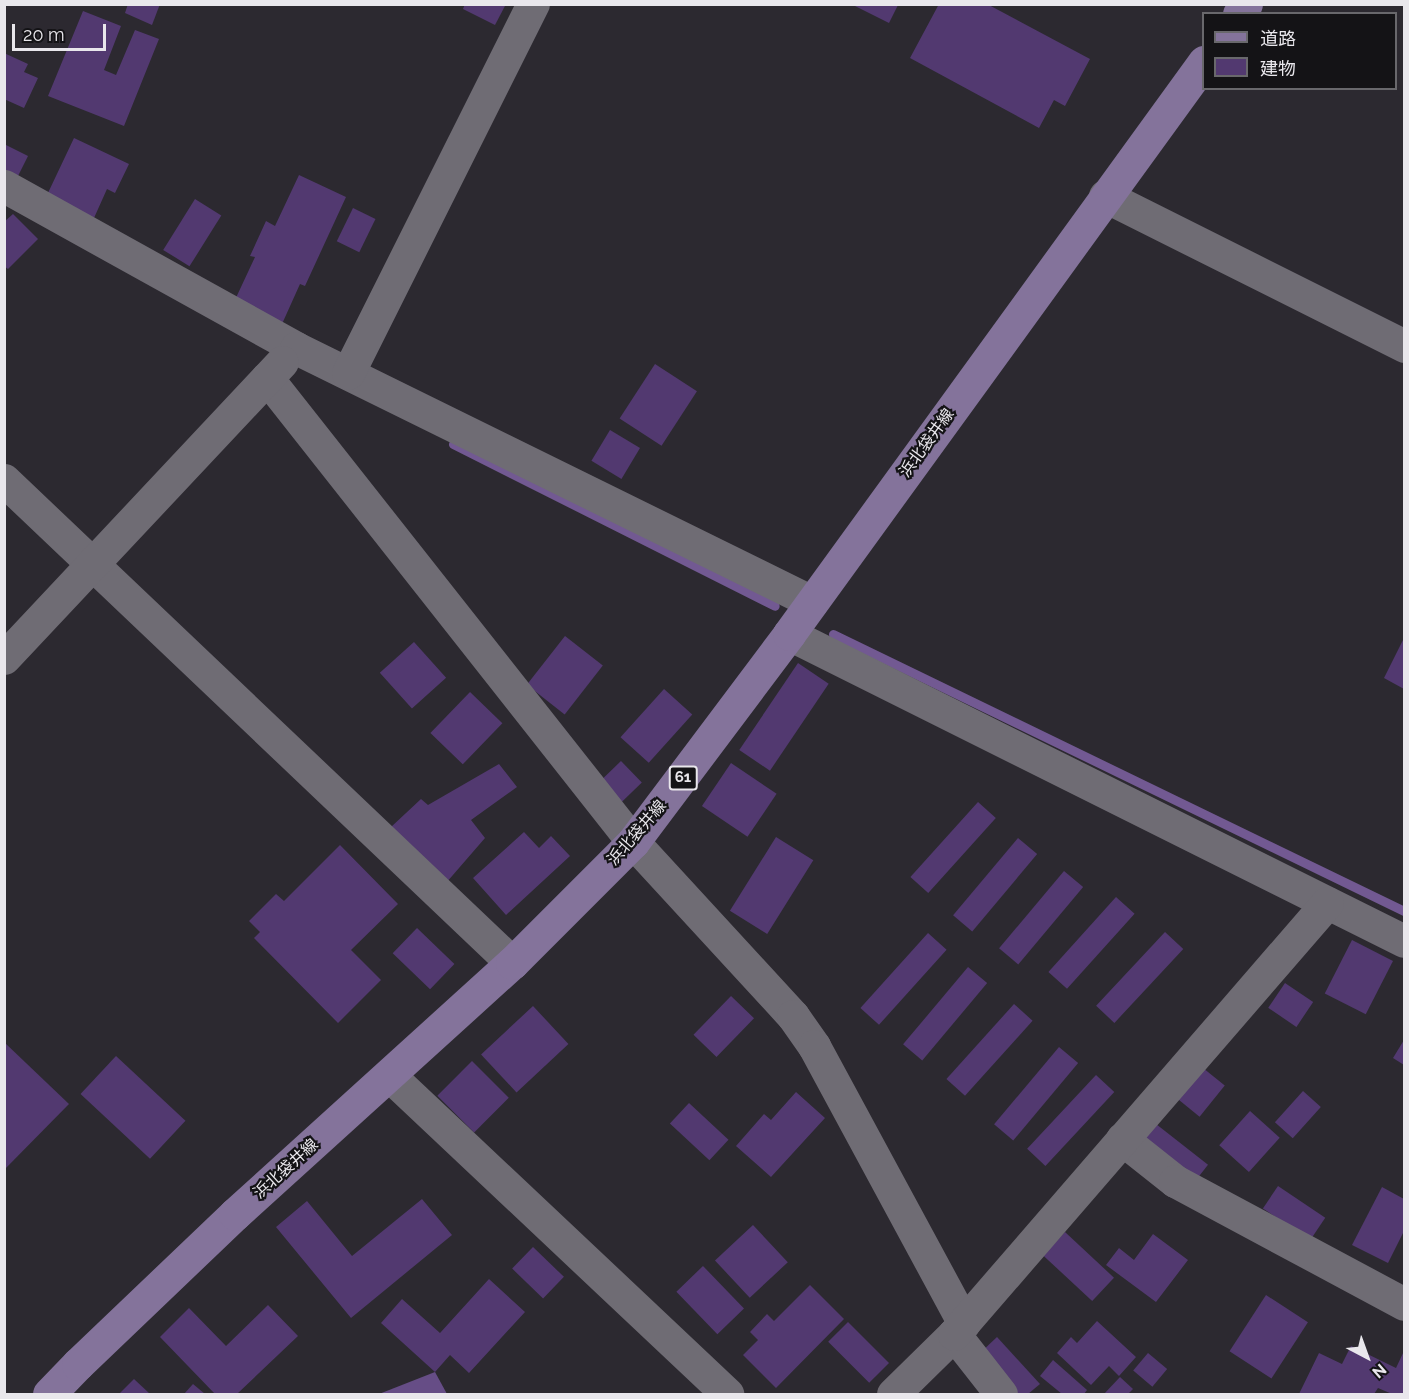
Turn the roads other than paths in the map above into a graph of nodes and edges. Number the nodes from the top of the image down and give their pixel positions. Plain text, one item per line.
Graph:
1 (533, 4) edge
2 (1202, 63) edge
3 (4, 186) edge
4 (1105, 196) junction
5 (1404, 346) edge
6 (296, 348) junction
7 (348, 373) junction
8 (267, 378) junction
9 (4, 480) edge
10 (92, 564) junction
11 (812, 602) junction
12 (789, 634) junction
13 (4, 658) edge
14 (633, 842) junction
15 (1327, 903) junction
16 (1404, 941) edge
17 (512, 963) junction
18 (389, 1075) junction
19 (1122, 1139) junction
20 (1404, 1304) edge
21 (959, 1328) junction
22 (49, 1395) edge
23 (727, 1395) edge
24 (893, 1395) edge
25 (1001, 1395) edge

1 - 7 street
2 - 4 main road, 浜北袋井線 / 61
3 - 6 street
4 - 5 street
4 - 11 main road, 浜北袋井線 / 61
6 - 7 street
6 - 8 street
7 - 11 street
8 - 10 street
8 - 14 street
9 - 10 street
10 - 13 street
10 - 17 street
11 - 12 main road, 浜北袋井線 / 61
12 - 14 main road, 浜北袋井線 / 61
12 - 15 street
14 - 17 main road, 浜北袋井線 / 61
14 - 21 street
15 - 16 street
15 - 19 street
17 - 18 main road, 浜北袋井線 / 61
18 - 22 main road, 浜北袋井線 / 61
18 - 23 street
19 - 20 street
19 - 21 street
21 - 24 street
21 - 25 street

